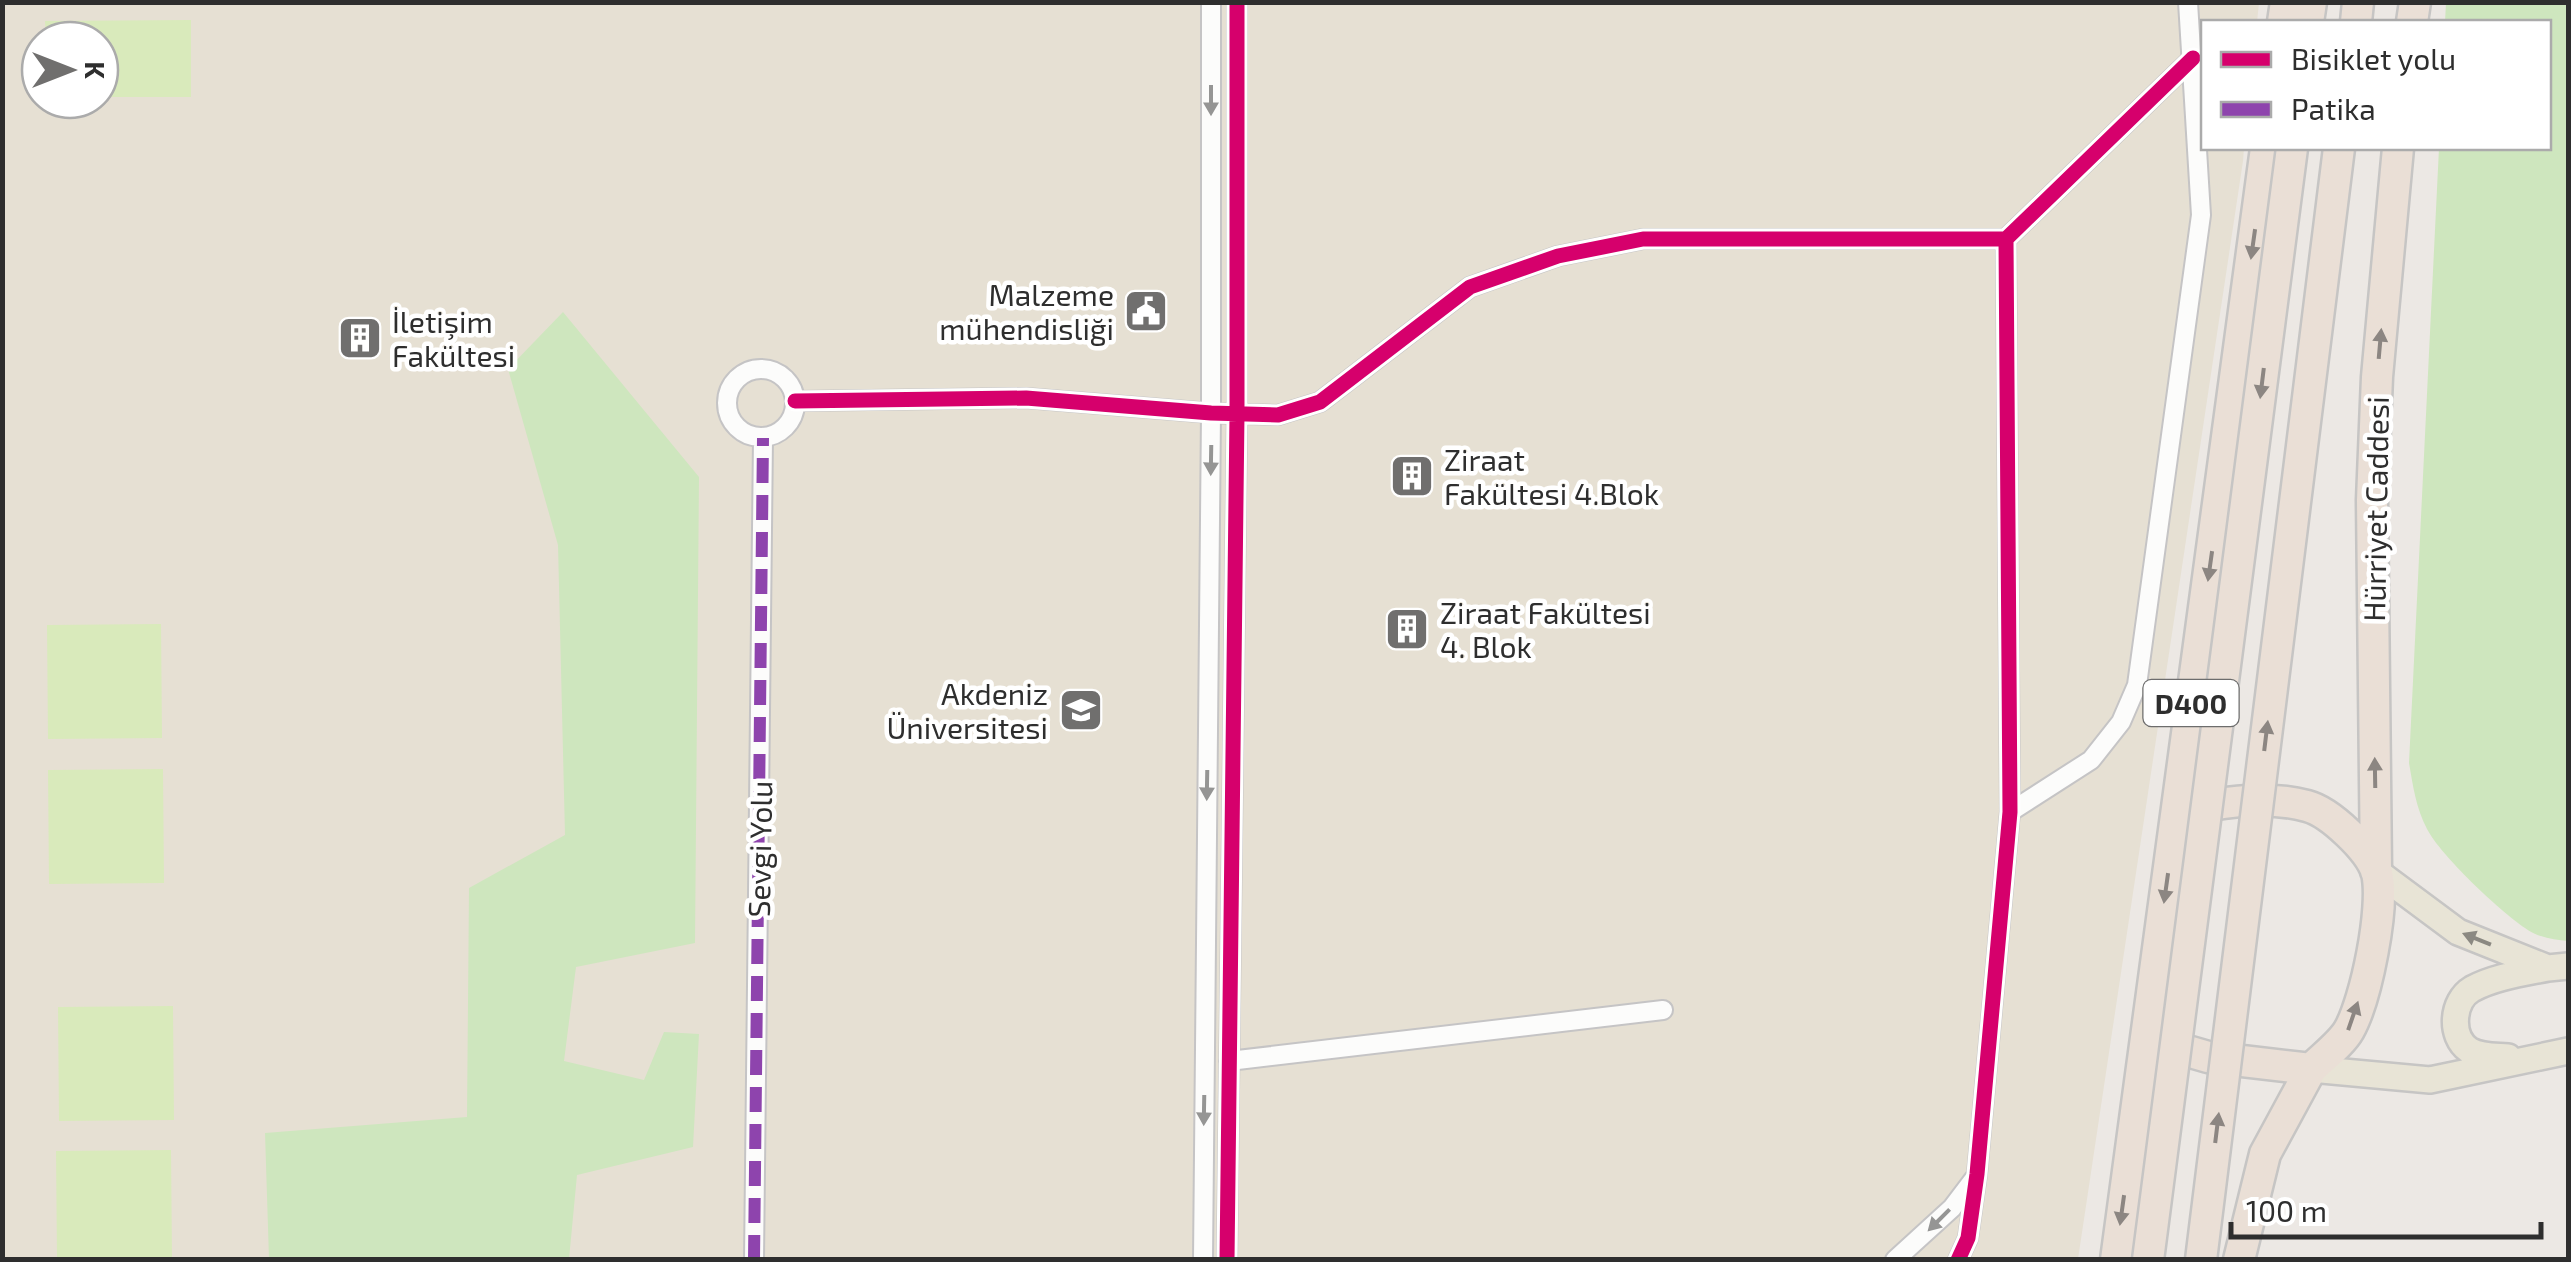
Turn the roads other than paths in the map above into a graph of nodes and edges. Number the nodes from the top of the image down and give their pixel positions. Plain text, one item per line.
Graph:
1 (1212, 2) edge
2 (1236, 2) edge
3 (2188, 2) edge
4 (2193, 58) junction
5 (2266, 150) edge
6 (2292, 150) edge
7 (2339, 150) edge
8 (2398, 150) edge
9 (2006, 238) junction
10 (795, 401) junction
11 (1211, 413) junction
12 (1237, 414) junction
13 (763, 438) junction
14 (2010, 812) junction
15 (2174, 832) junction
16 (2376, 871) junction
17 (2558, 967) edge
18 (1663, 1010) dead end
19 (2146, 1039) junction
20 (2568, 1051) edge
21 (2532, 1058) junction
22 (1229, 1061) junction
23 (2311, 1069) junction
24 (1978, 1174) junction
25 (754, 1260) edge
26 (1203, 1260) edge
27 (1228, 1260) edge
28 (1895, 1260) edge
29 (1958, 1260) edge
30 (2116, 1260) edge
31 (2148, 1260) edge
32 (2201, 1260) edge
33 (2239, 1260) edge

1 -> 11 street
2 - 12 street
3 - 4 street
4 - 9 street
4 - 14 street
5 -> 15 highway, D400
6 -> 31 highway, bridge
32 -> 7 highway, bridge
16 -> 8 highway, Hürriyet Caddesi
9 - 12 street
9 - 14 street
10 - 11 street
10 - 13 street
10 - 13 street
11 - 12 street
11 -> 26 street
12 - 22 street
13 - 25 street, Sevgi Yolu
14 - 24 street
15 - 16 highway
15 -> 19 highway, D400
17 -> 16 main road
23 -> 16 highway, Hürriyet Caddesi
17 - 21 main road
18 - 22 street
19 - 23 highway
19 -> 30 highway, D400
20 - 21 main road
21 - 23 main road
22 - 27 street
23 - 33 highway, Hürriyet Caddesi
24 -> 28 street
24 - 29 street

